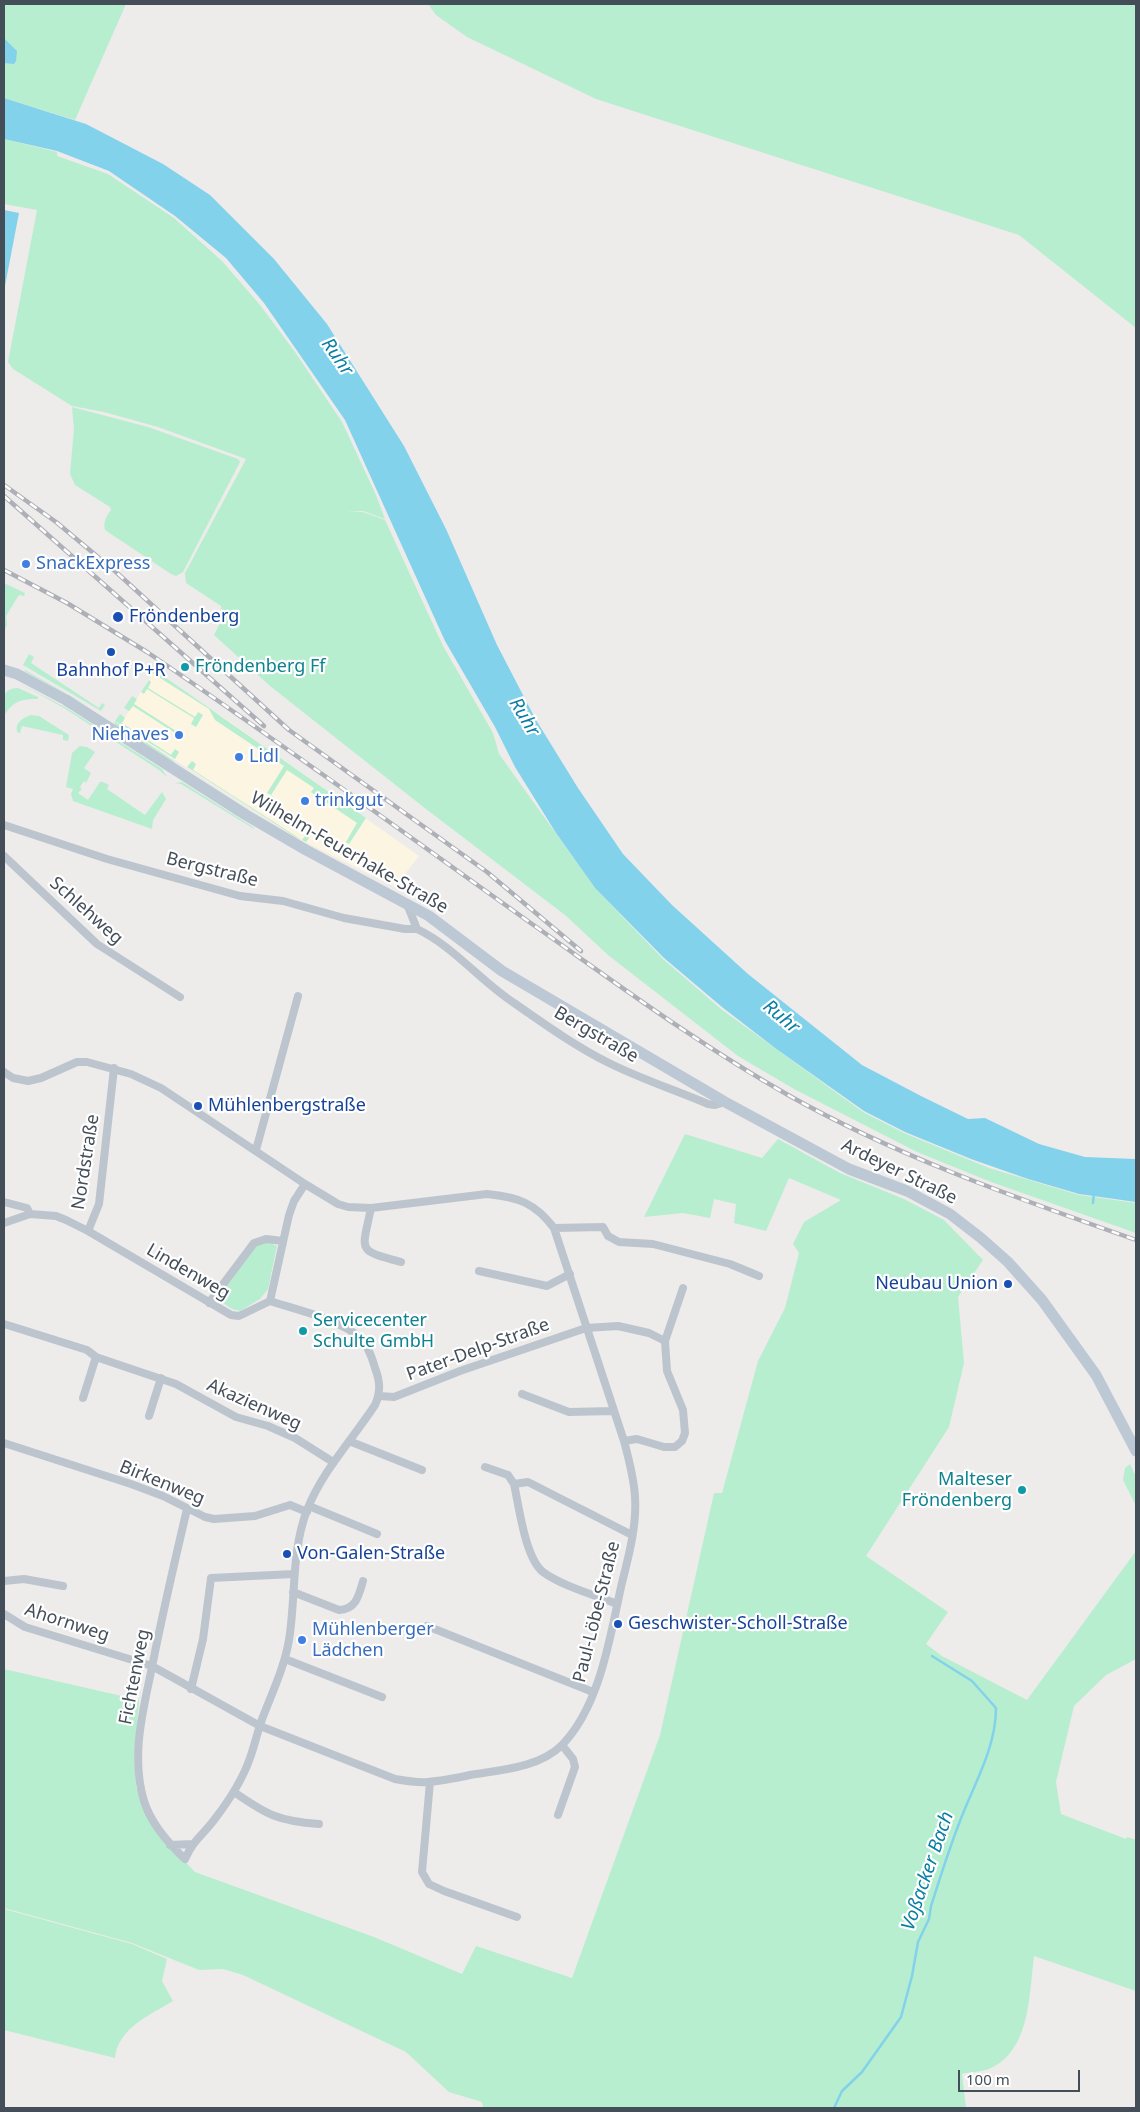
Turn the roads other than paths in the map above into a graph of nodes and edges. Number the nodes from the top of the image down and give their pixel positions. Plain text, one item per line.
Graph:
1 (4, 670) edge
2 (4, 825) edge
3 (4, 856) edge
4 (407, 904) junction
5 (417, 929) junction
6 (298, 996) dead end
7 (180, 997) dead end
8 (114, 1068) junction
9 (4, 1072) edge
10 (725, 1102) junction
11 (256, 1150) junction
12 (305, 1184) junction
13 (4, 1202) edge
14 (371, 1208) junction
15 (30, 1214) junction
16 (4, 1223) edge
17 (554, 1228) junction
18 (88, 1231) junction
19 (283, 1241) junction
20 (401, 1262) dead end
21 (478, 1271) dead end
22 (570, 1274) junction
23 (760, 1276) dead end
24 (683, 1288) dead end
25 (270, 1301) junction
26 (209, 1302) junction
27 (4, 1324) edge
28 (586, 1328) junction
29 (665, 1341) junction
30 (96, 1357) junction
31 (160, 1378) junction
32 (522, 1394) dead end
33 (379, 1396) junction
34 (83, 1398) dead end
35 (612, 1411) junction
36 (148, 1416) dead end
37 (349, 1441) junction
38 (624, 1441) junction
39 (4, 1442) edge
40 (1136, 1451) edge
41 (333, 1462) junction
42 (485, 1467) dead end
43 (422, 1470) dead end
44 (514, 1484) junction
45 (187, 1509) junction
46 (308, 1509) junction
47 (377, 1534) dead end
48 (632, 1535) junction
49 (294, 1574) junction
50 (4, 1581) edge
51 (363, 1581) dead end
52 (63, 1586) dead end
53 (293, 1592) junction
54 (617, 1604) junction
55 (4, 1614) edge
56 (427, 1626) dead end
57 (285, 1659) junction
58 (152, 1666) junction
59 (191, 1689) junction
60 (593, 1692) junction
61 (382, 1697) dead end
62 (260, 1726) junction
63 (562, 1745) junction
64 (430, 1782) junction
65 (234, 1792) junction
66 (558, 1815) dead end
67 (319, 1824) dead end
68 (192, 1844) junction
69 (170, 1845) junction
70 (517, 1917) dead end

1 - 4 main road, Wilhelm-Feuerhake-Straße
2 - 5 street, Bergstraße
3 - 7 street, Schlehweg
4 - 5 street
4 - 10 main road, Wilhelm-Feuerhake-Straße
5 - 10 street, Bergstraße
6 - 11 street
8 - 9 street
8 - 11 street
8 - 18 street, Nordstraße
10 - 40 main road, Ardeyer Straße
11 - 12 street
12 - 14 street
12 - 19 street
13 - 15 street
14 - 17 street
14 - 20 street
15 - 16 street, Nordstraße
15 - 18 street, Nordstraße
17 - 22 street, Paul-Löbe-Straße
17 - 23 street
18 - 26 street, Lindenweg
19 - 25 street
19 - 26 street
21 - 22 street
22 - 28 street, Paul-Löbe-Straße
24 - 29 street
25 - 26 street, Lindenweg
25 - 33 street
27 - 30 street, Akazienweg
28 - 29 street, Pater-Delp-Straße
28 - 33 street, Pater-Delp-Straße
28 - 35 street, Paul-Löbe-Straße
29 - 38 street
30 - 31 street, Akazienweg
30 - 34 street
31 - 36 street
31 - 41 street, Akazienweg
32 - 35 street
33 - 37 street
35 - 38 street, Paul-Löbe-Straße
37 - 41 street
37 - 43 street
38 - 48 street, Paul-Löbe-Straße
39 - 45 street, Birkenweg
41 - 46 street
42 - 44 street
44 - 48 street
44 - 54 street
45 - 46 street, Birkenweg
45 - 58 street, Fichtenweg
46 - 47 street, Birkenweg
46 - 49 street
48 - 54 street, Paul-Löbe-Straße
49 - 53 street
49 - 59 street
50 - 52 street, Ahornweg
51 - 53 street
53 - 57 street
54 - 60 street, Paul-Löbe-Straße
55 - 58 street, Ahornweg
56 - 60 street
57 - 61 street
57 - 62 street
58 - 59 street, Paul-Löbe-Straße
58 - 69 street, Fichtenweg
59 - 62 street, Paul-Löbe-Straße
60 - 63 street, Paul-Löbe-Straße
62 - 64 street, Paul-Löbe-Straße
62 - 65 street
63 - 64 street, Paul-Löbe-Straße
63 - 66 street
64 - 70 street
65 - 67 street
65 - 68 street
68 - 69 street
68 - 69 street, Fichtenweg

